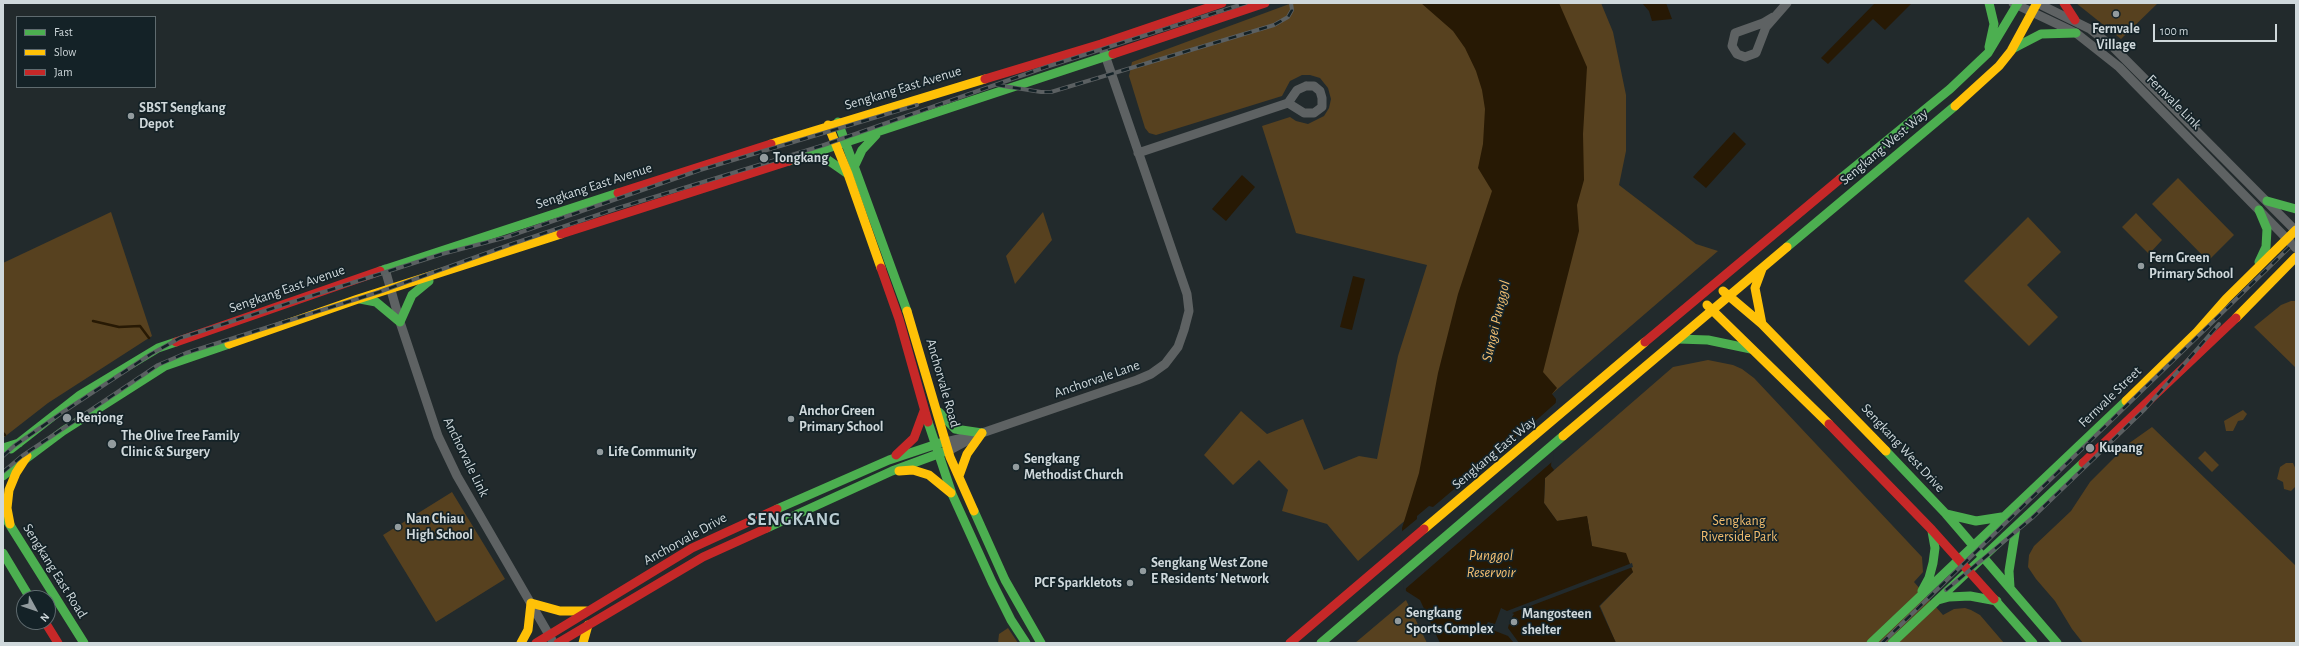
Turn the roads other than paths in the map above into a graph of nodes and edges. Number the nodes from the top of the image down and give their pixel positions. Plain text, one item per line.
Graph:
1 (1222, 3) edge
2 (1265, 3) edge
3 (1787, 3) edge
4 (1989, 3) edge
5 (2037, 3) edge
6 (2064, 3) edge
7 (2016, 4) edge
8 (2033, 12) junction
9 (1773, 17) junction
10 (2075, 20) junction
11 (2076, 34) junction
12 (1101, 44) junction
13 (2011, 50) junction
14 (1988, 53) junction
15 (1105, 57) junction
16 (1288, 103) dead end
17 (838, 122) junction
18 (828, 125) junction
19 (879, 132) junction
20 (846, 143) junction
21 (836, 146) junction
22 (1138, 153) junction
23 (803, 157) junction
24 (855, 165) junction
25 (848, 174) junction
26 (2267, 201) junction
27 (2296, 209) edge
28 (2259, 210) junction
29 (2296, 230) edge
30 (2287, 238) junction
31 (2296, 248) edge
32 (2296, 257) edge
33 (385, 269) junction
34 (1762, 270) junction
35 (2254, 271) junction
36 (441, 273) junction
37 (1716, 284) junction
38 (391, 289) junction
39 (1729, 296) junction
40 (1700, 298) junction
41 (358, 299) junction
42 (1712, 310) junction
43 (400, 322) junction
44 (1762, 324) junction
45 (1675, 341) junction
46 (1753, 349) junction
47 (924, 411) junction
48 (938, 411) junction
49 (982, 433) junction
50 (19, 443) junction
51 (946, 446) junction
52 (3, 448) edge
53 (937, 450) junction
54 (3, 454) edge
55 (27, 456) junction
56 (889, 460) junction
57 (892, 471) junction
58 (3, 476) edge
59 (959, 476) junction
60 (952, 494) junction
61 (3, 514) edge
62 (1946, 514) junction
63 (2008, 516) junction
64 (11, 526) junction
65 (2016, 527) junction
66 (1932, 530) junction
67 (1974, 546) junction
68 (3, 553) edge
69 (1984, 557) junction
70 (1958, 560) junction
71 (1969, 571) junction
72 (1938, 580) junction
73 (2010, 587) junction
74 (25, 590) edge
75 (1949, 590) junction
76 (1938, 600) junction
77 (1997, 601) junction
78 (1914, 602) junction
79 (531, 603) junction
80 (589, 611) junction
81 (588, 626) junction
82 (50, 630) edge
83 (552, 639) edge
84 (58, 643) edge
85 (84, 643) edge
86 (521, 643) edge
87 (536, 643) edge
88 (558, 643) edge
89 (583, 643) edge
90 (1026, 643) edge
91 (1041, 643) edge
92 (1290, 643) edge
93 (1321, 643) edge
94 (1871, 643) edge
95 (1892, 643) edge
96 (2032, 643) edge
97 (2057, 643) edge

1 - 12 main road, Sengkang East Avenue
2 - 15 main road
3 - 9 street
4 - 14 main road
5 - 8 main road, Sengkang West Way
5 - 10 street, Fernvale Link
6 - 10 main road
7 - 8 street, Fernvale Link
7 - 14 main road, Sengkang West Way
8 - 11 street, Fernvale Link
8 - 13 main road, Sengkang West Way
9 - 9 street
10 - 26 street, Fernvale Link
11 - 13 main road
11 - 28 street, Fernvale Link
12 - 15 street, Anchorvale Lane
12 - 17 main road, Sengkang East Avenue
13 - 34 main road, Sengkang West Way
14 - 37 main road, Sengkang West Way
15 - 19 main road
15 - 22 street, Anchorvale Lane
16 - 22 street
17 - 18 main road, Sengkang East Avenue
17 - 20 main road, Anchorvale Road
18 - 21 main road, Anchorvale Road
18 - 33 main road, Sengkang East Avenue
19 - 20 main road
19 - 24 main road
20 - 21 main road
20 - 24 main road, Anchorvale Road
21 - 23 main road
21 - 25 main road, Anchorvale Road
22 - 49 street, Anchorvale Lane
23 - 25 main road
23 - 36 main road
24 - 48 main road, Anchorvale Road
25 - 47 main road, Anchorvale Road
26 - 27 main road
26 - 29 street, Fernvale Link
28 - 30 street, Fernvale Link
28 - 35 main road
29 - 30 main road, Fernvale Street
30 - 31 street, Fernvale Link
30 - 35 main road, Fernvale Street
32 - 65 main road
33 - 38 street, Anchorvale Link
33 - 50 main road, Sengkang East Avenue
34 - 39 main road, Sengkang West Way
34 - 44 main road
35 - 63 main road, Fernvale Street
36 - 38 main road
36 - 43 main road
37 - 39 main road, Sengkang West Drive
37 - 40 main road, Sengkang East Way
38 - 41 main road
38 - 43 street, Anchorvale Link
39 - 42 main road
39 - 44 main road, Sengkang West Drive
40 - 42 main road
40 - 92 main road, Sengkang East Way
41 - 43 main road
41 - 55 main road
42 - 45 main road
42 - 46 main road
43 - 79 street, Anchorvale Link
44 - 62 main road, Sengkang West Drive
45 - 46 main road
45 - 93 main road
46 - 66 main road
47 - 53 main road, Anchorvale Road
47 - 56 main road
48 - 49 main road
48 - 51 main road, Anchorvale Road
49 - 51 street, Anchorvale Lane
49 - 59 main road
50 - 52 main road
50 - 54 main road, Sengkang East Avenue
51 - 53 main road, Anchorvale Drive
51 - 59 main road, Anchorvale Road
53 - 56 main road, Anchorvale Drive
53 - 57 main road, Anchorvale Drive
53 - 60 main road, Anchorvale Road
55 - 58 main road
55 - 64 main road
56 - 80 main road, Anchorvale Drive
57 - 60 main road
57 - 81 main road, Anchorvale Drive
59 - 91 main road, Anchorvale Road
60 - 90 main road, Anchorvale Road
61 - 64 main road, Sengkang East Road
62 - 63 main road
62 - 67 main road, Sengkang West Drive
63 - 67 main road, Fernvale Street
64 - 85 main road, Sengkang East Road
65 - 69 main road
65 - 73 main road
66 - 70 main road
66 - 78 main road
67 - 69 main road, Sengkang West Drive
67 - 70 main road, Fernvale Street
68 - 74 main road
69 - 71 main road
69 - 73 main road, Sengkang West Drive
70 - 71 main road
70 - 72 main road, Fernvale Street
71 - 75 main road
71 - 77 main road
72 - 75 main road
72 - 78 main road, Fernvale Street
73 - 97 main road, Sengkang West Drive
75 - 76 main road
76 - 77 main road
76 - 95 main road
77 - 96 main road
78 - 94 main road
79 - 80 main road
79 - 83 street, Anchorvale Link
79 - 86 main road
80 - 83 main road, Anchorvale Drive
81 - 88 main road, Anchorvale Drive
81 - 89 main road
82 - 84 main road
83 - 87 main road, Anchorvale Drive

